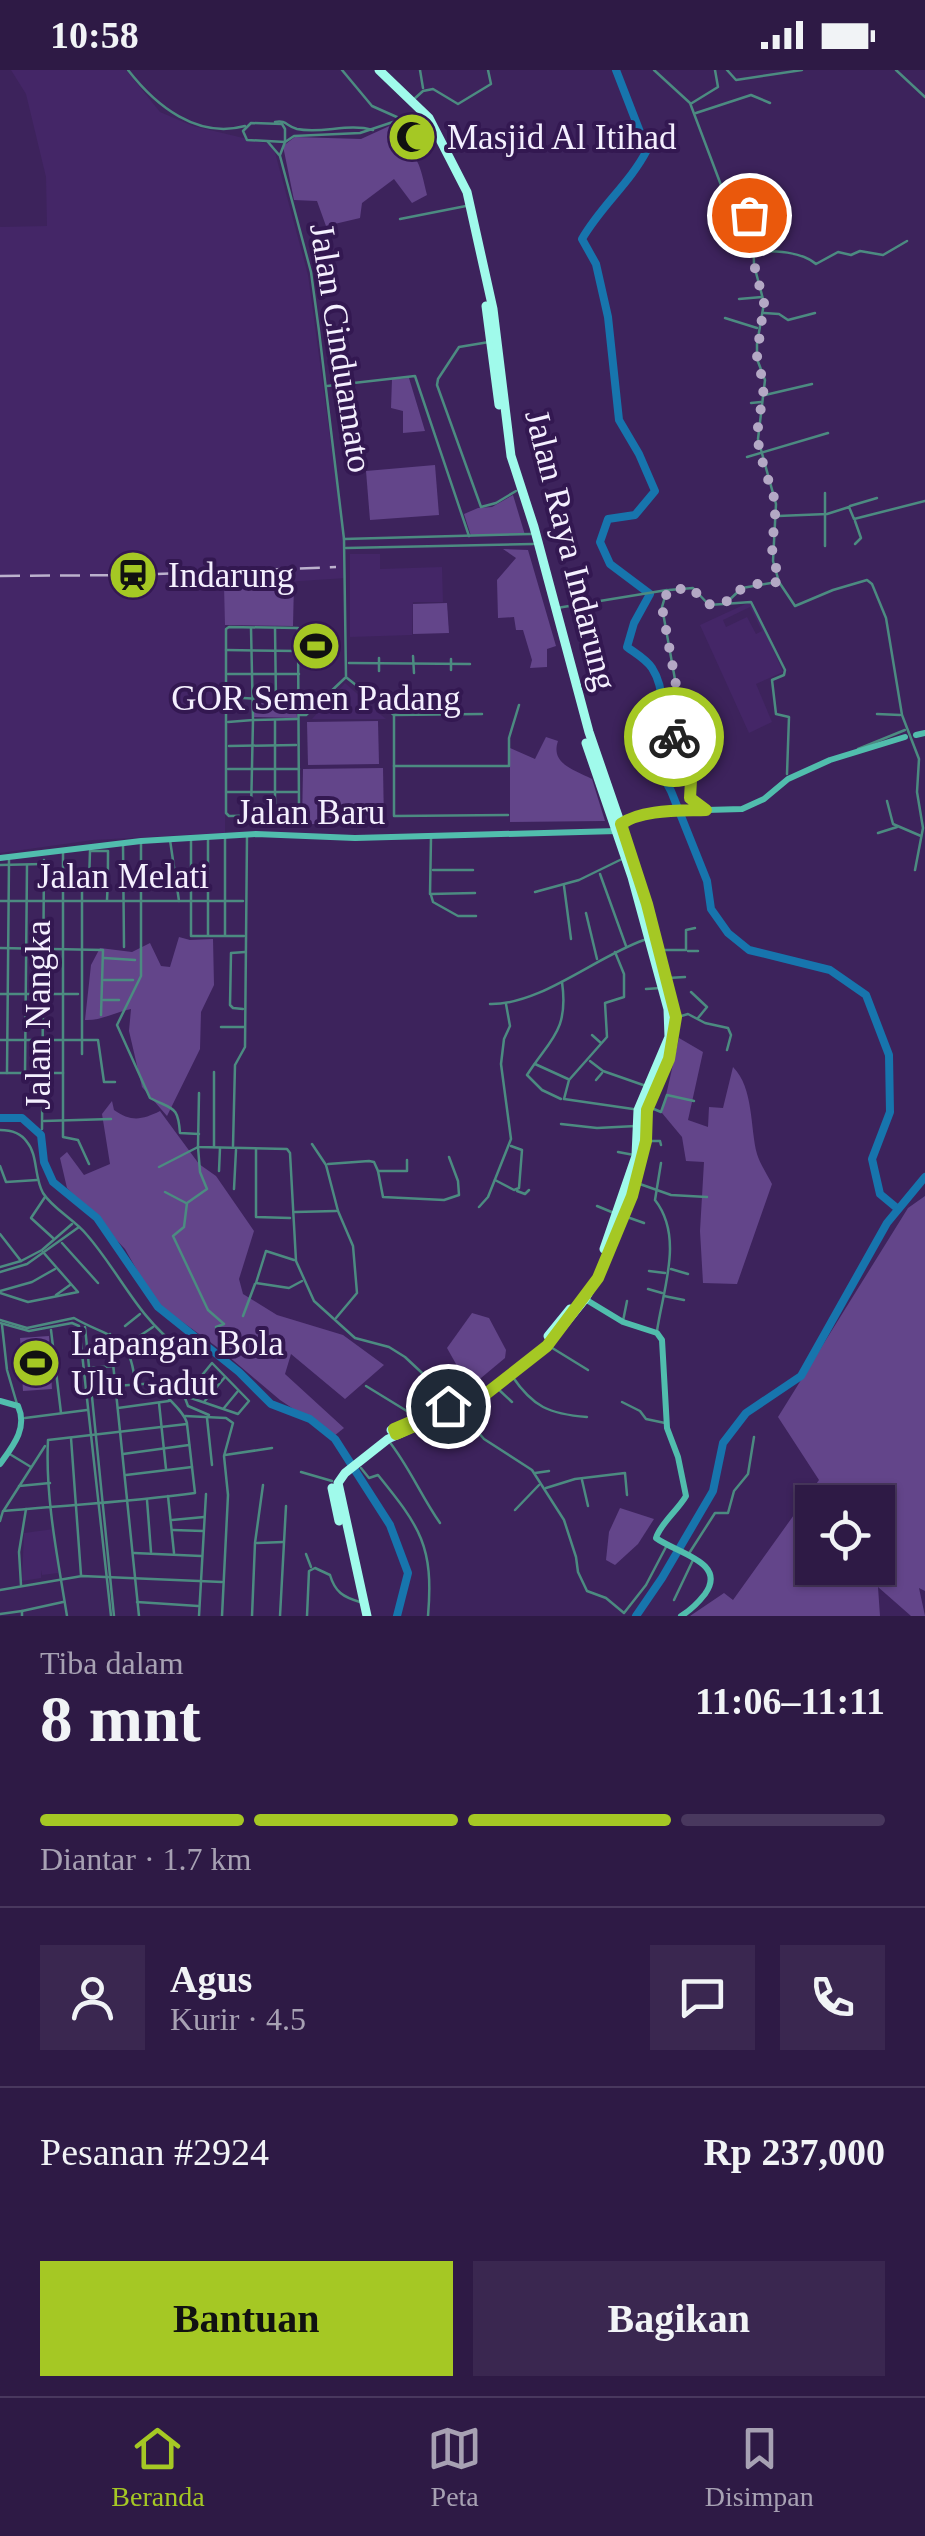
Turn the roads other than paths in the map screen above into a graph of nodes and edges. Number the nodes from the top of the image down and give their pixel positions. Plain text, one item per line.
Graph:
1 (128, 70) edge
2 (342, 70) edge
3 (420, 70) edge
4 (488, 70) edge
5 (654, 70) edge
6 (716, 70) edge
7 (727, 70) edge
8 (802, 70) edge
9 (896, 70) edge
10 (383, 72) edge
11 (771, 72) edge
12 (423, 91) junction
13 (925, 97) edge
14 (770, 103) dead end
15 (690, 104) junction
16 (414, 106) junction
17 (695, 114) junction
18 (402, 117) junction
19 (273, 123) junction
20 (245, 126) junction
21 (334, 128) junction
22 (232, 129) junction
23 (373, 130) junction
24 (334, 134) junction
25 (246, 139) junction
26 (268, 142) junction
27 (285, 142) junction
28 (280, 156) junction
29 (468, 205) junction
30 (400, 219) dead end
31 (907, 241) dead end
32 (754, 252) junction
33 (764, 296) junction
34 (738, 300) dead end
35 (763, 313) junction
36 (815, 313) dead end
37 (725, 318) dead end
38 (758, 329) junction
39 (490, 342) junction
40 (812, 384) dead end
41 (326, 387) junction
42 (764, 395) junction
43 (762, 402) junction
44 (751, 403) dead end
45 (502, 406) junction
46 (828, 433) dead end
47 (760, 454) junction
48 (747, 457) dead end
49 (513, 493) junction
50 (826, 494) dead end
51 (877, 498) dead end
52 (925, 501) edge
53 (849, 507) junction
54 (827, 514) junction
55 (776, 516) junction
56 (854, 520) junction
57 (443, 536) junction
58 (469, 536) junction
59 (344, 538) junction
60 (535, 540) junction
61 (855, 544) dead end
62 (444, 546) junction
63 (825, 546) dead end
64 (345, 548) junction
65 (779, 582) junction
66 (668, 590) junction
67 (725, 604) junction
68 (555, 608) junction
69 (251, 626) junction
70 (275, 627) junction
71 (226, 650) junction
72 (252, 650) junction
73 (275, 651) junction
74 (298, 651) junction
75 (413, 656) dead end
76 (379, 661) junction
77 (452, 661) junction
78 (348, 663) junction
79 (414, 664) junction
80 (470, 664) dead end
81 (451, 670) dead end
82 (380, 671) dead end
83 (414, 673) dead end
84 (226, 674) junction
85 (252, 674) junction
86 (276, 674) junction
87 (298, 674) junction
88 (346, 677) junction
89 (226, 697) junction
90 (253, 701) junction
91 (276, 701) junction
92 (298, 701) junction
93 (519, 705) dead end
94 (482, 714) dead end
95 (878, 714) dead end
96 (394, 715) junction
97 (902, 715) junction
98 (299, 717) junction
99 (253, 720) junction
100 (276, 720) junction
101 (227, 722) junction
102 (906, 733) junction
103 (921, 734) edge
104 (299, 745) junction
105 (227, 746) junction
106 (252, 746) junction
107 (276, 746) junction
108 (394, 766) junction
109 (227, 769) junction
110 (252, 769) junction
111 (276, 769) junction
112 (299, 769) junction
113 (788, 780) junction
114 (227, 792) junction
115 (252, 792) junction
116 (275, 792) junction
117 (299, 792) junction
118 (887, 800) dead end
119 (704, 810) junction
120 (252, 814) junction
121 (276, 815) junction
122 (508, 816) dead end
123 (619, 824) junction
124 (898, 827) junction
125 (878, 833) dead end
126 (247, 835) junction
127 (923, 836) edge
128 (225, 837) junction
129 (431, 837) junction
130 (170, 838) junction
131 (208, 838) junction
132 (191, 839) junction
133 (141, 841) junction
134 (124, 842) junction
135 (64, 851) junction
136 (625, 858) junction
137 (4, 862) edge
138 (27, 864) junction
139 (432, 870) junction
140 (473, 870) dead end
141 (915, 870) dead end
142 (82, 871) dead end
143 (599, 872) junction
144 (564, 884) junction
145 (108, 889) junction
146 (535, 892) dead end
147 (475, 893) dead end
148 (430, 894) junction
149 (0, 901) edge
150 (8, 901) junction
151 (26, 901) junction
152 (44, 901) junction
153 (64, 901) junction
154 (82, 901) junction
155 (107, 901) junction
156 (124, 901) junction
157 (141, 901) junction
158 (191, 901) junction
159 (208, 901) junction
160 (226, 901) junction
161 (246, 901) junction
162 (180, 902) junction
163 (586, 913) dead end
164 (476, 916) dead end
165 (695, 928) dead end
166 (208, 936) junction
167 (225, 936) junction
168 (245, 936) junction
169 (652, 938) junction
170 (571, 939) dead end
171 (626, 946) junction
172 (124, 947) dead end
173 (0, 948) edge
174 (8, 948) junction
175 (26, 948) junction
176 (45, 948) junction
177 (63, 948) junction
178 (82, 948) junction
179 (660, 950) junction
180 (686, 950) junction
181 (698, 951) dead end
182 (245, 952) junction
183 (614, 952) junction
184 (103, 958) junction
185 (135, 960) dead end
186 (598, 960) junction
187 (685, 977) dead end
188 (102, 980) junction
189 (134, 980) dead end
190 (562, 981) junction
191 (664, 983) junction
192 (646, 989) dead end
193 (691, 992) dead end
194 (44, 993) junction
195 (0, 994) edge
196 (8, 994) junction
197 (26, 994) junction
198 (63, 994) junction
199 (82, 994) junction
200 (101, 1000) junction
201 (119, 1000) dead end
202 (490, 1004) dead end
203 (506, 1004) junction
204 (245, 1009) junction
205 (101, 1015) dead end
206 (676, 1017) junction
207 (696, 1020) junction
208 (221, 1026) dead end
209 (245, 1026) junction
210 (592, 1035) dead end
211 (82, 1039) junction
212 (0, 1040) edge
213 (7, 1040) junction
214 (26, 1040) junction
215 (44, 1040) junction
216 (63, 1040) junction
217 (602, 1044) junction
218 (727, 1050) dead end
219 (82, 1054) dead end
220 (589, 1060) junction
221 (535, 1064) junction
222 (214, 1072) dead end
223 (602, 1072) junction
224 (7, 1073) junction
225 (63, 1073) junction
226 (0, 1074) edge
227 (26, 1074) junction
228 (44, 1074) junction
229 (570, 1080) junction
230 (596, 1080) dead end
231 (115, 1082) dead end
232 (648, 1087) junction
233 (198, 1094) dead end
234 (564, 1099) junction
235 (694, 1101) dead end
236 (643, 1108) junction
237 (111, 1119) dead end
238 (42, 1121) junction
239 (63, 1121) junction
240 (561, 1124) dead end
241 (638, 1126) junction
242 (42, 1128) dead end
243 (0, 1130) edge
244 (656, 1132) dead end
245 (198, 1134) junction
246 (650, 1141) junction
247 (312, 1144) dead end
248 (661, 1145) dead end
249 (510, 1146) junction
250 (198, 1147) junction
251 (217, 1148) junction
252 (234, 1149) junction
253 (256, 1149) junction
254 (618, 1152) dead end
255 (636, 1156) junction
256 (449, 1157) dead end
257 (407, 1160) dead end
258 (89, 1164) dead end
259 (661, 1164) dead end
260 (326, 1165) junction
261 (0, 1166) edge
262 (159, 1167) dead end
263 (219, 1170) dead end
264 (378, 1171) junction
265 (37, 1180) junction
266 (495, 1180) junction
267 (636, 1182) junction
268 (234, 1189) dead end
269 (516, 1190) junction
270 (530, 1190) dead end
271 (657, 1190) junction
272 (165, 1192) dead end
273 (46, 1197) junction
274 (707, 1197) dead end
275 (187, 1203) junction
276 (597, 1206) dead end
277 (480, 1207) dead end
278 (338, 1211) junction
279 (292, 1215) junction
280 (619, 1215) junction
281 (74, 1222) junction
282 (644, 1223) dead end
283 (80, 1226) junction
284 (0, 1234) edge
285 (54, 1239) junction
286 (60, 1241) junction
287 (43, 1252) junction
288 (21, 1261) junction
289 (296, 1261) junction
290 (56, 1268) junction
291 (0, 1269) edge
292 (649, 1271) dead end
293 (667, 1271) junction
294 (688, 1274) dead end
295 (303, 1280) junction
296 (98, 1283) dead end
297 (256, 1283) junction
298 (71, 1285) junction
299 (648, 1289) dead end
300 (0, 1292) edge
301 (663, 1295) junction
302 (55, 1296) junction
303 (585, 1299) junction
304 (684, 1300) dead end
305 (627, 1301) dead end
306 (142, 1313) junction
307 (243, 1316) dead end
308 (335, 1319) junction
309 (1, 1322) edge
310 (622, 1322) junction
311 (51, 1325) junction
312 (125, 1326) dead end
313 (85, 1327) junction
314 (153, 1327) junction
315 (560, 1327) junction
316 (216, 1328) dead end
317 (110, 1334) junction
318 (657, 1334) junction
319 (138, 1337) dead end
320 (547, 1346) junction
321 (180, 1348) dead end
322 (113, 1366) junction
323 (87, 1368) junction
324 (588, 1370) dead end
325 (511, 1375) junction
326 (226, 1376) junction
327 (135, 1384) junction
328 (114, 1386) junction
329 (366, 1386) dead end
330 (496, 1387) junction
331 (238, 1390) junction
332 (185, 1396) junction
333 (169, 1401) junction
334 (0, 1402) edge
335 (512, 1402) dead end
336 (622, 1402) dead end
337 (159, 1403) junction
338 (203, 1403) junction
339 (18, 1406) junction
340 (453, 1407) junction
341 (116, 1408) junction
342 (91, 1409) junction
343 (223, 1409) junction
344 (61, 1413) junction
345 (440, 1414) junction
346 (185, 1416) junction
347 (210, 1417) junction
348 (416, 1417) junction
349 (587, 1417) dead end
350 (22, 1419) junction
351 (187, 1424) junction
352 (667, 1424) junction
353 (162, 1426) junction
354 (119, 1431) junction
355 (95, 1433) junction
356 (392, 1434) junction
357 (71, 1436) junction
358 (754, 1437) dead end
359 (48, 1442) junction
360 (453, 1442) dead end
361 (190, 1445) junction
362 (272, 1448) dead end
363 (164, 1450) junction
364 (8, 1453) junction
365 (122, 1454) junction
366 (224, 1456) junction
367 (356, 1461) junction
368 (0, 1464) edge
369 (212, 1464) dead end
370 (192, 1467) junction
371 (33, 1468) junction
372 (166, 1470) junction
373 (549, 1470) dead end
374 (343, 1471) junction
375 (300, 1472) dead end
376 (534, 1473) junction
377 (124, 1475) junction
378 (582, 1478) junction
379 (332, 1481) junction
380 (50, 1483) junction
381 (540, 1484) junction
382 (263, 1485) dead end
383 (18, 1486) junction
384 (544, 1489) junction
385 (206, 1494) dead end
386 (627, 1495) dead end
387 (168, 1496) junction
388 (146, 1498) junction
389 (127, 1500) junction
390 (100, 1503) junction
391 (76, 1504) junction
392 (53, 1506) junction
393 (286, 1506) dead end
394 (588, 1506) dead end
395 (26, 1509) junction
396 (515, 1510) dead end
397 (3, 1512) junction
398 (204, 1517) junction
399 (0, 1520) edge
400 (170, 1520) junction
401 (440, 1523) dead end
402 (171, 1530) junction
403 (203, 1532) junction
404 (255, 1542) junction
405 (284, 1542) junction
406 (668, 1546) junction
407 (132, 1552) junction
408 (151, 1553) junction
409 (352, 1553) junction
410 (174, 1554) junction
411 (306, 1554) dead end
412 (202, 1556) junction
413 (688, 1557) junction
414 (310, 1569) junction
415 (82, 1576) junction
416 (108, 1576) junction
417 (61, 1578) junction
418 (134, 1578) junction
419 (200, 1582) junction
420 (223, 1582) junction
421 (21, 1586) junction
422 (0, 1590) edge
423 (674, 1600) dead end
424 (64, 1602) junction
425 (138, 1602) junction
426 (364, 1603) junction
427 (200, 1606) junction
428 (44, 1607) junction
429 (22, 1613) edge
430 (0, 1615) edge
431 (45, 1616) edge
432 (66, 1616) edge
433 (112, 1616) edge
434 (139, 1616) edge
435 (199, 1616) edge
436 (222, 1616) edge
437 (252, 1616) edge
438 (280, 1616) edge
439 (307, 1616) edge
440 (364, 1616) edge
441 (428, 1616) edge
442 (681, 1616) edge

1 - 22 street
2 - 18 street
3 - 12 street
4 - 12 street
5 - 15 street
6 - 15 street
7 - 11 street
8 - 11 street
9 - 13 street
10 - 16 highway, Jalan Raya Indarung
12 - 16 street
14 - 17 street
15 - 17 street
16 - 18 street
16 - 18 street
16 - 29 highway, Jalan Raya Indarung
17 - 32 street
18 - 23 street
19 - 20 street
19 - 21 street
19 - 27 street
20 - 22 street
20 - 25 street
21 - 23 street
21 - 24 street
22 - 25 street
23 - 24 street
24 - 27 street
25 - 26 street
26 - 27 street
26 - 28 street
27 - 28 street
28 - 41 street, Jalan Cinduamato
29 - 30 street
29 - 39 highway, Jalan Raya Indarung
29 - 45 highway, Jalan Raya Indarung
31 - 32 street
32 - 33 street
33 - 34 street
33 - 35 street
35 - 36 street
35 - 38 street
37 - 38 street
38 - 42 street
39 - 45 highway, Jalan Raya Indarung
39 - 49 street
40 - 42 street
41 - 58 street
41 - 59 street, Jalan Cinduamato
42 - 43 street
43 - 44 street
43 - 47 street
45 - 49 highway, Jalan Raya Indarung
45 - 60 highway, Jalan Raya Indarung
46 - 47 street
47 - 48 street
47 - 55 street
49 - 60 highway, Jalan Raya Indarung
50 - 54 street
51 - 53 street
52 - 56 street
53 - 54 street
53 - 56 street
54 - 55 street
54 - 63 street
55 - 65 street
56 - 61 street
57 - 58 street
57 - 59 street
57 - 62 street
58 - 60 street
59 - 64 street, Jalan Cinduamato
60 - 62 street
60 - 68 highway, Jalan Raya Indarung
60 - 123 highway, Jalan Raya Indarung
62 - 64 street
64 - 78 street, Jalan Cinduamato
65 - 67 street
65 - 97 street
66 - 67 street
66 - 68 street
66 - 119 street
67 - 113 street
68 - 123 highway, Jalan Raya Indarung
69 - 70 street
69 - 71 street
69 - 72 street
70 - 73 street
70 - 74 street
71 - 72 street
71 - 84 street
72 - 73 street
72 - 85 street
73 - 74 street
73 - 86 street
74 - 87 street
75 - 79 street
76 - 78 street
76 - 79 street
76 - 82 street
77 - 79 street
77 - 80 street
77 - 81 street
78 - 88 street, Jalan Cinduamato
79 - 83 street
84 - 85 street
84 - 89 street
85 - 86 street
85 - 90 street
86 - 87 street
86 - 91 street
87 - 92 street
88 - 96 street
88 - 98 street
89 - 90 street
89 - 101 street
90 - 91 street
90 - 99 street
91 - 92 street
92 - 98 street
93 - 108 street
94 - 96 street
95 - 97 street
96 - 108 street
97 - 102 street
98 - 100 street
98 - 104 street
99 - 100 street
99 - 101 street
99 - 106 street
100 - 107 street
101 - 105 street
102 - 103 street
102 - 113 street, Jalan Baru
102 - 127 street
104 - 107 street
104 - 112 street
105 - 106 street
105 - 109 street
106 - 107 street
106 - 110 street
107 - 111 street
108 - 122 street
109 - 110 street
109 - 114 street
110 - 111 street
110 - 115 street
111 - 112 street
111 - 116 street
112 - 117 street
113 - 119 street, Jalan Baru
114 - 115 street
114 - 120 street
115 - 116 street
115 - 120 street
116 - 117 street
116 - 121 street
117 - 121 street
118 - 124 street
119 - 123 street, Jalan Baru
120 - 121 street
123 - 129 street, Jalan Baru
123 - 136 highway, Jalan Raya Indarung
123 - 169 highway, Jalan Raya Indarung
124 - 125 street
124 - 127 street
126 - 128 street, Jalan Baru
126 - 129 street, Jalan Baru
126 - 161 street
127 - 141 street
128 - 131 street, Jalan Baru
128 - 160 street
129 - 139 street
130 - 132 street, Jalan Baru
130 - 133 street, Jalan Baru
130 - 162 street
131 - 132 street, Jalan Baru
131 - 159 street
132 - 158 street
133 - 134 street, Jalan Baru
133 - 157 street
134 - 135 street, Jalan Baru
134 - 156 street
135 - 137 street, Jalan Baru
135 - 153 street, Jalan Nangka
136 - 143 street
136 - 169 highway, Jalan Raya Indarung
137 - 138 street
137 - 150 street
138 - 151 street
138 - 152 street
139 - 140 street
139 - 148 street
142 - 154 street
143 - 144 street
143 - 171 street
144 - 146 street
144 - 170 street
145 - 145 street
145 - 155 street
147 - 148 street
148 - 164 street
149 - 150 street, Jalan Melati
150 - 151 street, Jalan Melati
150 - 174 street
151 - 152 street, Jalan Melati
151 - 175 street
152 - 153 street, Jalan Melati
152 - 176 street
153 - 154 street, Jalan Melati
153 - 177 street, Jalan Nangka
154 - 155 street, Jalan Melati
154 - 178 street
155 - 156 street, Jalan Melati
156 - 157 street, Jalan Melati
156 - 172 street
157 - 162 street, Jalan Melati
157 - 245 street
158 - 159 street, Jalan Melati
158 - 162 street, Jalan Melati
158 - 166 street
159 - 160 street, Jalan Melati
159 - 166 street
160 - 161 street, Jalan Melati
160 - 167 street
161 - 168 street
163 - 186 street
165 - 180 street
166 - 167 street
167 - 168 street
168 - 182 street
169 - 171 street
169 - 179 highway, Jalan Raya Indarung
169 - 191 highway, Jalan Raya Indarung
171 - 183 street
173 - 174 street
174 - 175 street
174 - 196 street
175 - 176 street
175 - 197 street
176 - 177 street
176 - 194 street
177 - 178 street
177 - 198 street, Jalan Nangka
178 - 184 street
178 - 199 street
179 - 180 street
179 - 191 highway, Jalan Raya Indarung
180 - 181 street
182 - 204 street
182 - 204 street
183 - 186 street
183 - 217 street
184 - 185 street
184 - 188 street
186 - 190 street
187 - 191 street
188 - 189 street
188 - 200 street
190 - 203 street
190 - 221 street
191 - 192 street
191 - 206 highway, Jalan Raya Indarung
191 - 232 highway, Jalan Raya Indarung
193 - 207 street
194 - 197 street
194 - 198 street
194 - 215 street
195 - 196 street
196 - 197 street
196 - 213 street
197 - 214 street
198 - 199 street
198 - 216 street, Jalan Nangka
199 - 211 street
200 - 201 street
200 - 205 street
202 - 203 street
203 - 249 street
204 - 209 street
206 - 207 street
206 - 236 highway, Jalan Raya Indarung
207 - 218 street
208 - 209 street
209 - 252 street
210 - 217 street
211 - 216 street
211 - 219 street
211 - 231 street
212 - 213 street
213 - 214 street
213 - 224 street
214 - 215 street
214 - 227 street
215 - 216 street
215 - 228 street
216 - 225 street, Jalan Nangka
217 - 220 street
220 - 223 street
220 - 229 street
221 - 229 street
221 - 234 street
222 - 251 street
223 - 230 street
223 - 232 street
224 - 226 street
224 - 227 street
225 - 228 street
225 - 239 street, Jalan Nangka
227 - 228 street
228 - 238 street
229 - 234 street
232 - 236 highway, Jalan Raya Indarung
233 - 245 street
234 - 236 street
235 - 236 street
236 - 241 highway, Jalan Raya Indarung
236 - 246 highway, Jalan Raya Indarung
237 - 239 street
238 - 239 street
238 - 242 street
239 - 258 street, Jalan Nangka
240 - 241 street
241 - 255 highway, Jalan Raya Indarung
243 - 265 street
244 - 246 street
245 - 250 street
246 - 248 street
246 - 267 highway, Jalan Raya Indarung
247 - 260 street
249 - 266 street
249 - 269 street
250 - 251 street
250 - 262 street
250 - 275 street
251 - 252 street
251 - 263 street
252 - 253 street
252 - 268 street
253 - 279 street
253 - 279 street
254 - 255 street
255 - 280 highway, Jalan Raya Indarung
256 - 264 street
257 - 264 street
259 - 271 street
260 - 264 street
260 - 278 street
261 - 265 street
265 - 273 street
266 - 269 street
266 - 277 street
267 - 271 street
267 - 280 highway, Jalan Raya Indarung
269 - 270 street
271 - 274 street
271 - 293 street
272 - 275 street
273 - 281 street
273 - 285 street
275 - 316 street
276 - 280 street
278 - 279 street
278 - 308 street
279 - 289 street
280 - 282 street
280 - 303 highway, Jalan Raya Indarung
280 - 315 highway, Jalan Raya Indarung
281 - 283 street
281 - 285 street
283 - 286 street
283 - 306 street
284 - 288 street
285 - 288 street
286 - 287 street
286 - 296 street
287 - 290 street
287 - 291 street
288 - 291 street
289 - 295 street
289 - 297 street
290 - 298 street
290 - 300 street
292 - 293 street
293 - 294 street
293 - 301 street
295 - 297 street
295 - 308 street
297 - 307 street
298 - 302 street
298 - 302 street
299 - 301 street
300 - 302 street
301 - 304 street
301 - 318 street
303 - 310 street
303 - 315 highway, Jalan Raya Indarung
305 - 310 street
306 - 312 street
306 - 314 street
308 - 340 street
309 - 311 street
309 - 339 street
310 - 318 street
311 - 313 street
311 - 323 street
311 - 344 street
313 - 317 street
313 - 323 street
314 - 319 street
314 - 321 street
315 - 320 highway, Jalan Raya Indarung
315 - 340 highway, Jalan Raya Indarung
317 - 322 street
317 - 327 street
318 - 352 street
320 - 324 street
320 - 325 highway, Jalan Raya Indarung
322 - 323 street
322 - 328 street
323 - 342 street
325 - 330 highway, Jalan Raya Indarung
325 - 349 street
326 - 331 street
326 - 332 street
326 - 338 street
327 - 328 street
327 - 333 street
328 - 341 street
329 - 348 street
330 - 335 street
330 - 340 highway, Jalan Raya Indarung
331 - 343 street
331 - 343 street
332 - 338 street
332 - 347 street
333 - 337 street
333 - 346 street
334 - 339 street
336 - 352 street
337 - 341 street
337 - 353 street
338 - 343 street
339 - 350 street
340 - 345 highway, Jalan Raya Indarung
340 - 348 highway, Jalan Raya Indarung
340 - 376 street
341 - 354 street
342 - 344 street
342 - 355 street
344 - 350 street
345 - 356 highway, Jalan Raya Indarung
345 - 360 street
346 - 347 street
346 - 351 street
347 - 366 street
347 - 369 street
348 - 356 highway, Jalan Raya Indarung
350 - 364 street
351 - 353 street
351 - 361 street
352 - 406 street
353 - 354 street
353 - 363 street
354 - 355 street
354 - 365 street
355 - 357 street
355 - 390 street
356 - 367 highway, Jalan Raya Indarung
356 - 401 street
357 - 359 street
357 - 391 street
358 - 413 street
359 - 371 street
359 - 380 street
361 - 363 street
361 - 370 street
362 - 366 street
363 - 365 street
363 - 372 street
364 - 368 street
364 - 371 street
365 - 377 street
366 - 420 street
367 - 374 highway, Jalan Raya Indarung
367 - 441 street
370 - 372 street
370 - 387 street
371 - 383 street
372 - 377 street
373 - 376 street
374 - 379 highway, Jalan Raya Indarung
374 - 409 highway
375 - 379 street
376 - 381 street
377 - 389 street
378 - 384 street
378 - 386 street
378 - 394 street
379 - 409 highway
380 - 383 street
380 - 392 street
381 - 384 street
381 - 396 street
382 - 404 street
383 - 397 street
384 - 406 street
385 - 398 street
387 - 388 street
387 - 400 street
388 - 389 street
388 - 408 street
389 - 390 street
389 - 407 street
390 - 391 street
390 - 416 street
391 - 392 street
391 - 415 street
392 - 395 street
392 - 417 street
393 - 405 street
395 - 397 street
395 - 421 street
397 - 399 street
398 - 400 street
398 - 403 street
400 - 402 street
402 - 403 street
402 - 410 street
403 - 412 street
404 - 405 street
404 - 437 street
405 - 438 street
406 - 413 street
407 - 408 street
407 - 418 street
408 - 410 street
409 - 426 highway
410 - 412 street
411 - 414 street
412 - 419 street
413 - 423 street
413 - 442 street
414 - 426 street
414 - 439 street
415 - 416 street
415 - 417 street
416 - 418 street
416 - 433 street
417 - 421 street
417 - 424 street
418 - 419 street
418 - 425 street
419 - 420 street
419 - 427 street
420 - 436 street
421 - 422 street
424 - 428 street
424 - 432 street
425 - 427 street
425 - 434 street
426 - 440 highway
427 - 435 street
428 - 429 street
428 - 431 street
429 - 430 street

